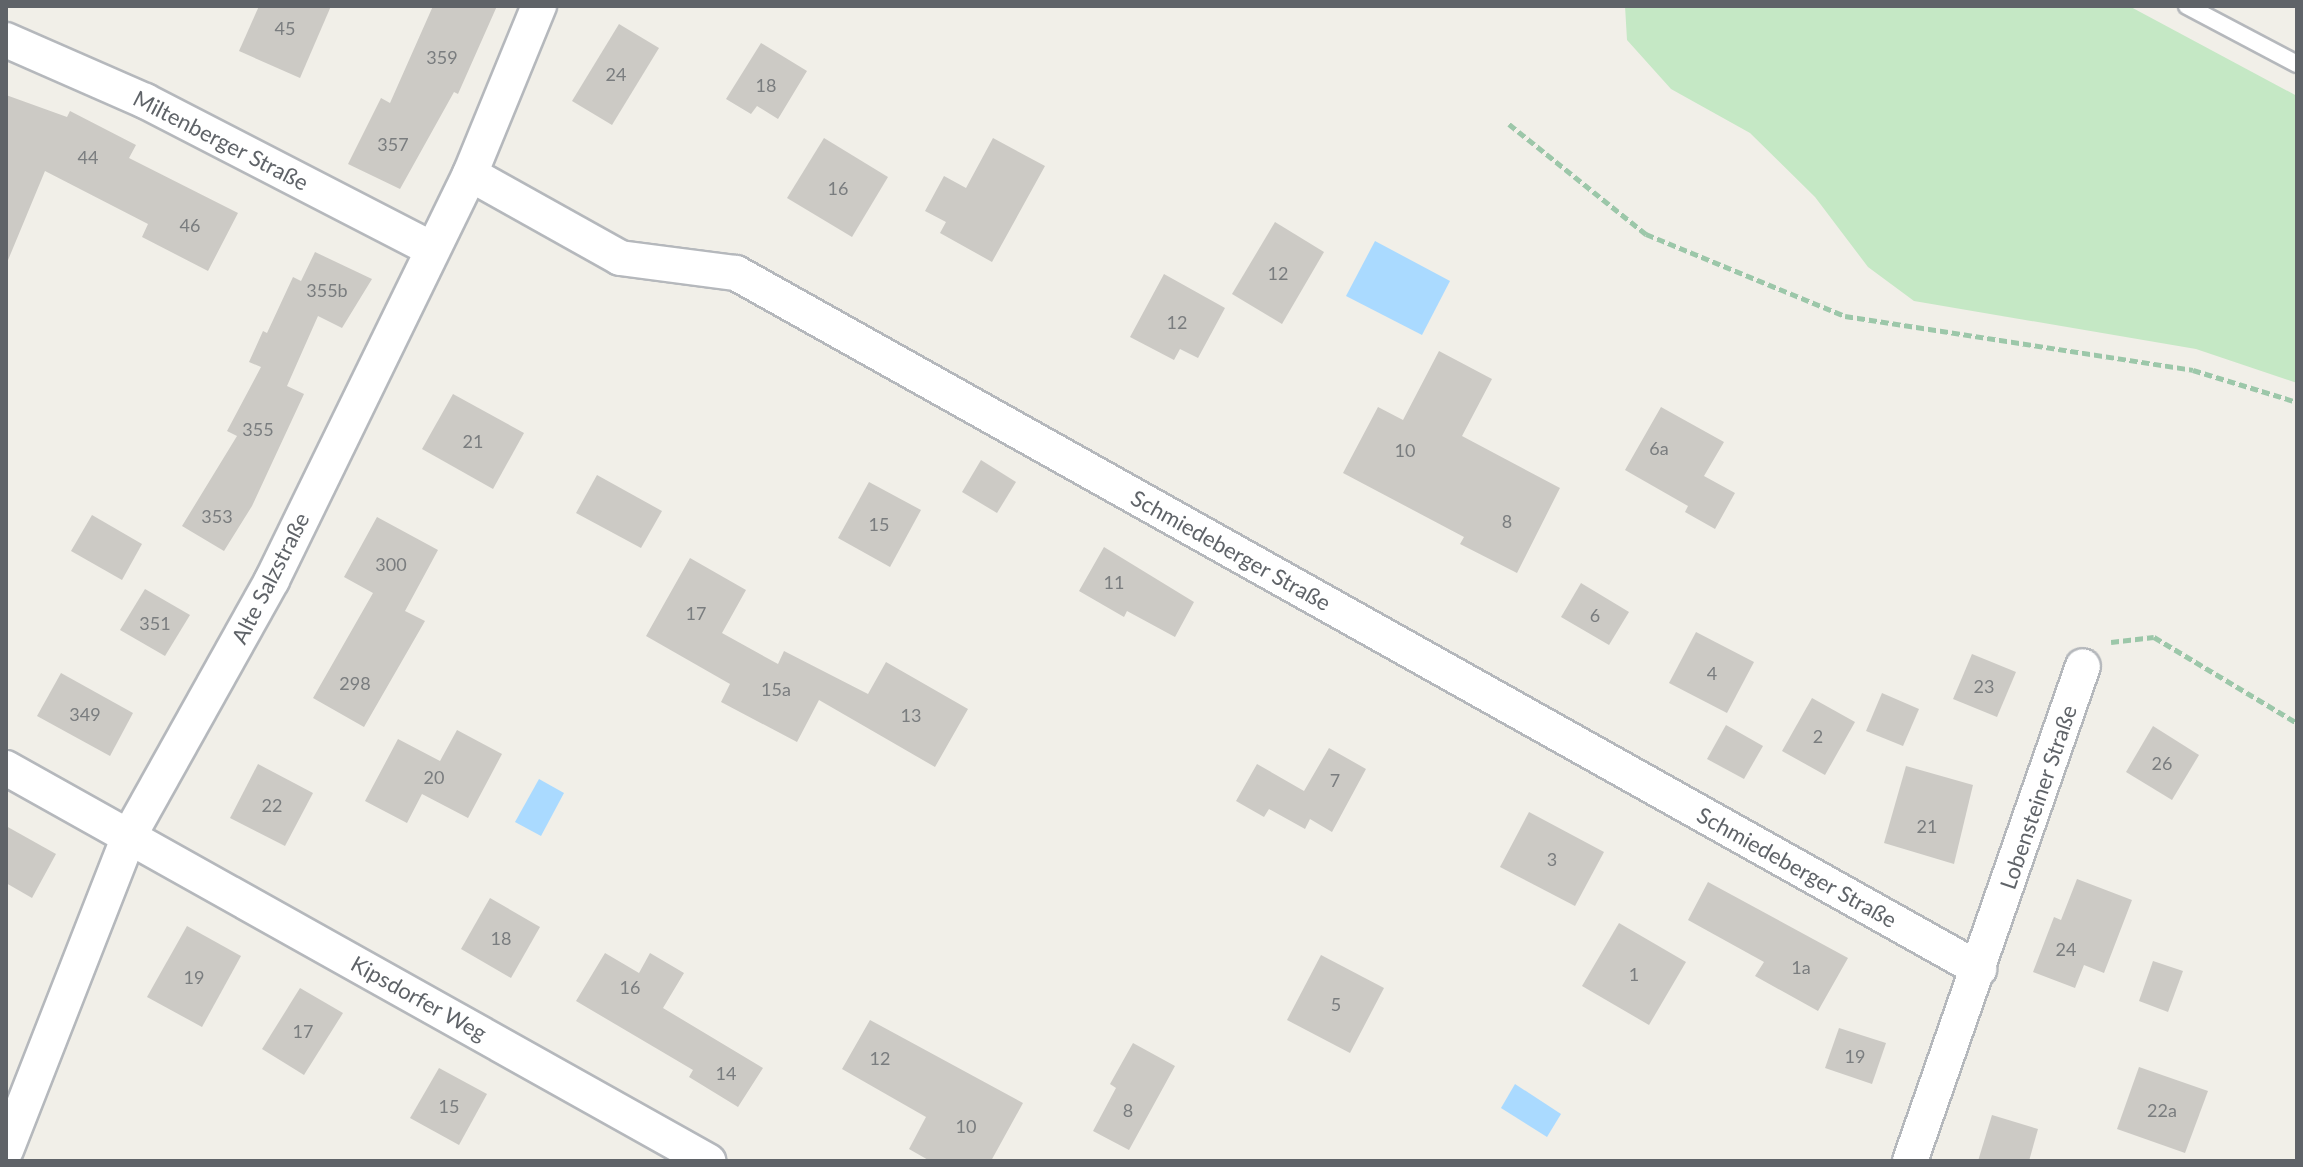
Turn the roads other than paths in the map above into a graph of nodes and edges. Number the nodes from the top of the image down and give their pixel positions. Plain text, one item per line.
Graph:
1 (539, 6) edge
2 (2187, 6) edge
3 (6, 40) edge
4 (2297, 64) edge
5 (470, 174) junction
6 (432, 249) junction
7 (2083, 666) road end
8 (6, 768) edge
9 (129, 836) junction
10 (1979, 969) junction
11 (6, 1150) edge
12 (708, 1161) edge
13 (1910, 1161) edge

1 - 5 street, Alte Salzstraße
2 - 4 lane
3 - 6 street, Miltenberger Straße
5 - 6 street, Alte Salzstraße
5 - 10 street, Schmiedeberger Straße
6 - 9 street, Alte Salzstraße
7 - 10 street, Lobensteiner Straße
8 - 9 street, Kipsdorfer Weg
9 - 11 street, Alte Salzstraße
9 - 12 street, Kipsdorfer Weg
10 - 13 street, Lobensteiner Straße

